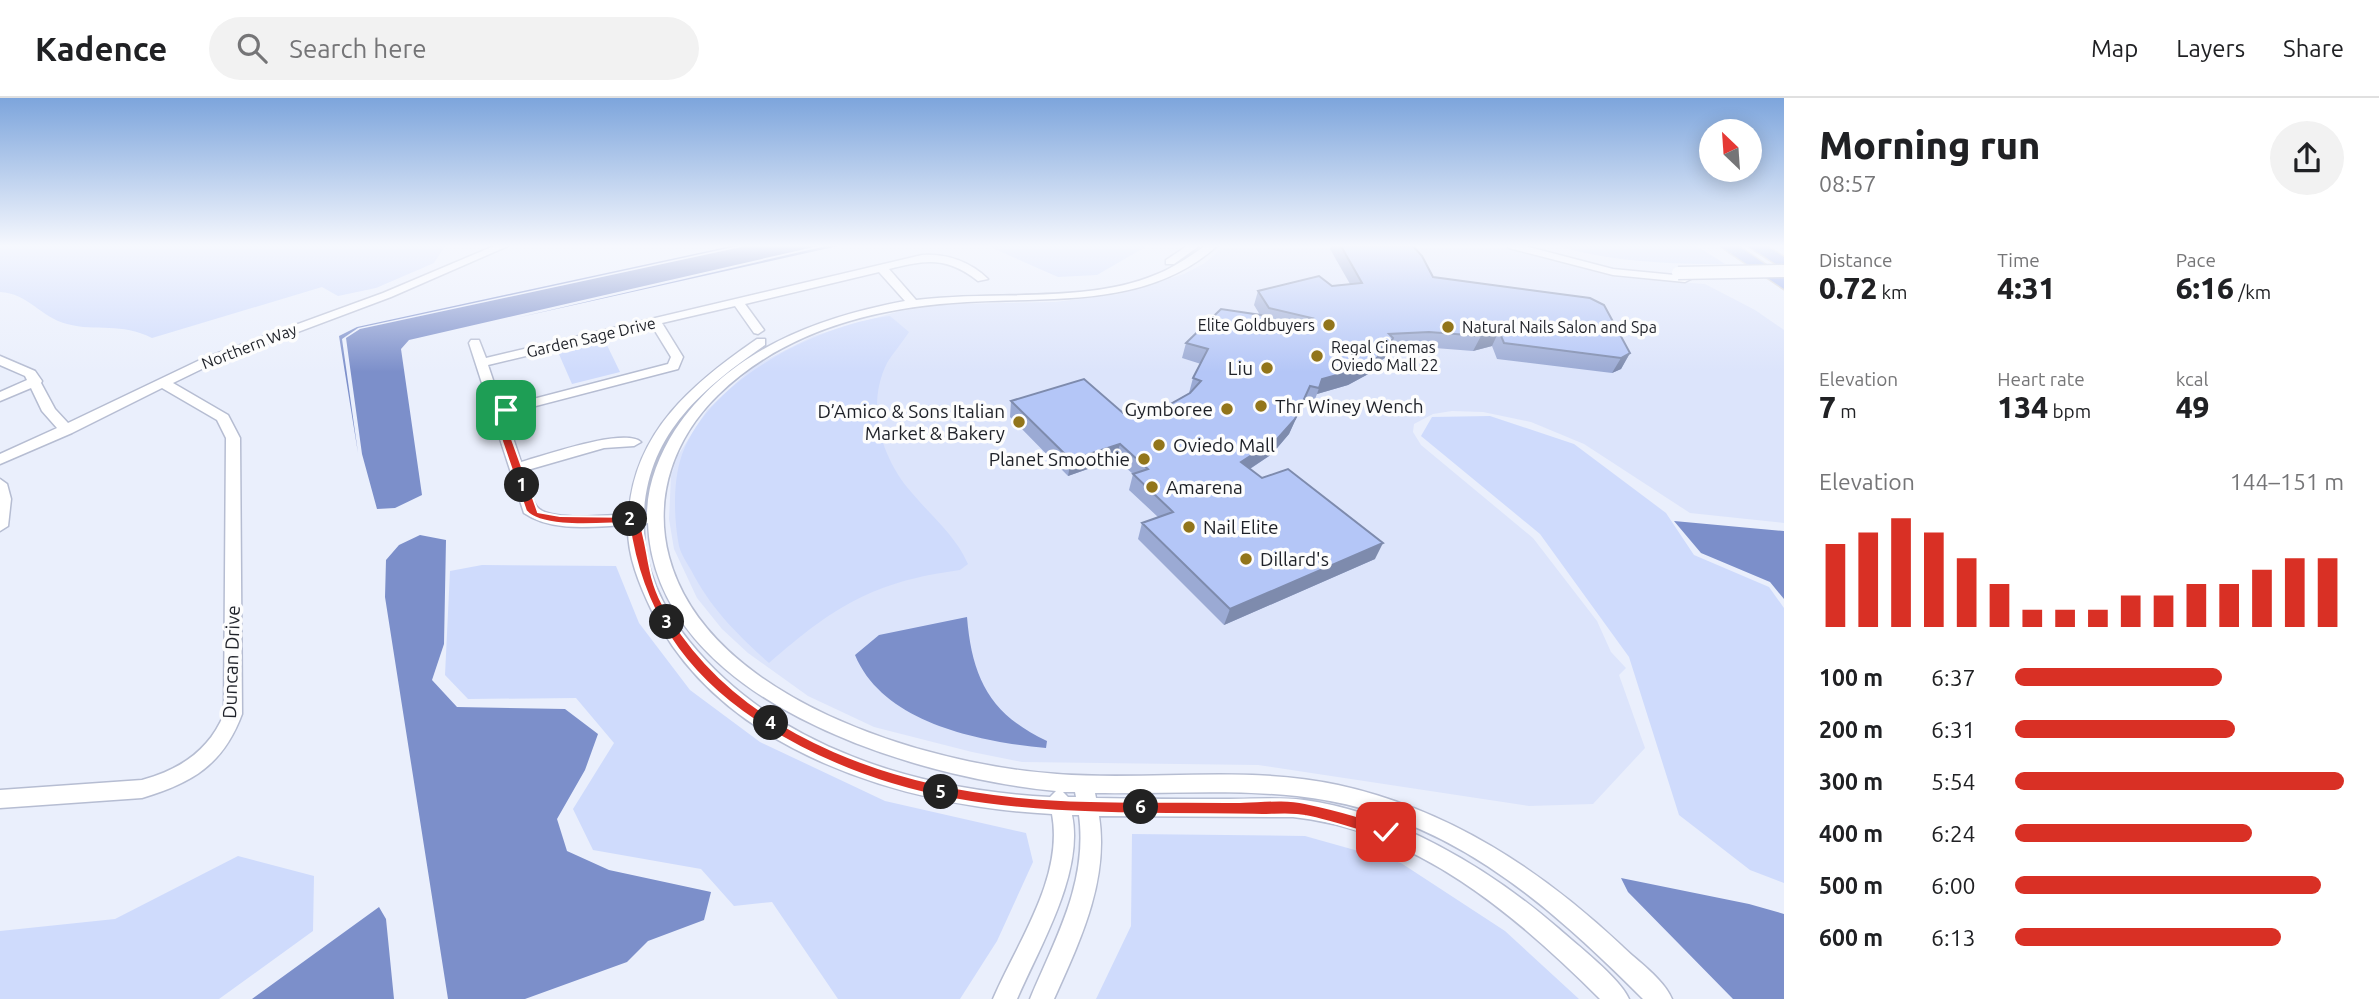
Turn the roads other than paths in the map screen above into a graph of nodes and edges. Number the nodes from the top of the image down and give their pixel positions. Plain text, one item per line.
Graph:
1 (403, 288) edge
2 (797, 288) edge
3 (892, 288) edge
4 (1075, 288) edge
5 (1125, 288) edge
6 (898, 295) junction
7 (738, 302) junction
8 (655, 322) junction
9 (758, 330) dead end
10 (475, 343) dead end
11 (0, 360) edge
12 (481, 363) junction
13 (36, 381) junction
14 (162, 382) junction
15 (0, 397) edge
16 (497, 412) junction
17 (67, 430) junction
18 (634, 442) dead end
19 (0, 460) edge
20 (516, 468) junction
21 (0, 484) edge
22 (634, 519) junction
23 (653, 519) junction
24 (0, 526) edge
25 (1056, 782) junction
26 (1083, 783) junction
27 (0, 799) edge
28 (1061, 806) junction
29 (1087, 806) junction
30 (1461, 839) junction
31 (1506, 864) junction
32 (1457, 866) junction
33 (1491, 888) junction
34 (1005, 999) edge
35 (1042, 999) edge
36 (1617, 999) edge
37 (1660, 999) edge

1 - 14 street, Northern Way
2 - 7 street, Garden Sage Drive
3 - 6 street
4 - 6 street
5 - 6 street
6 - 22 street
6 - 23 street
7 - 8 street, Garden Sage Drive
7 - 9 street
8 - 12 street, Garden Sage Drive
8 - 16 street
10 - 12 street
11 - 13 street
12 - 16 street
13 - 15 street
13 - 17 street
14 - 17 street, Northern Way
14 - 27 street, Duncan Drive
16 - 20 street
17 - 19 street, Northern Way
18 - 20 street
20 - 22 street
21 - 24 street
22 - 23 street
22 - 28 street
23 - 25 street
25 - 26 street
25 - 28 street
26 - 29 street
26 - 30 street
28 - 29 street
28 - 34 street
29 - 32 street
29 - 35 street
30 - 31 street
30 - 32 street
31 - 33 street
31 - 37 street
32 - 33 street
33 - 36 street

